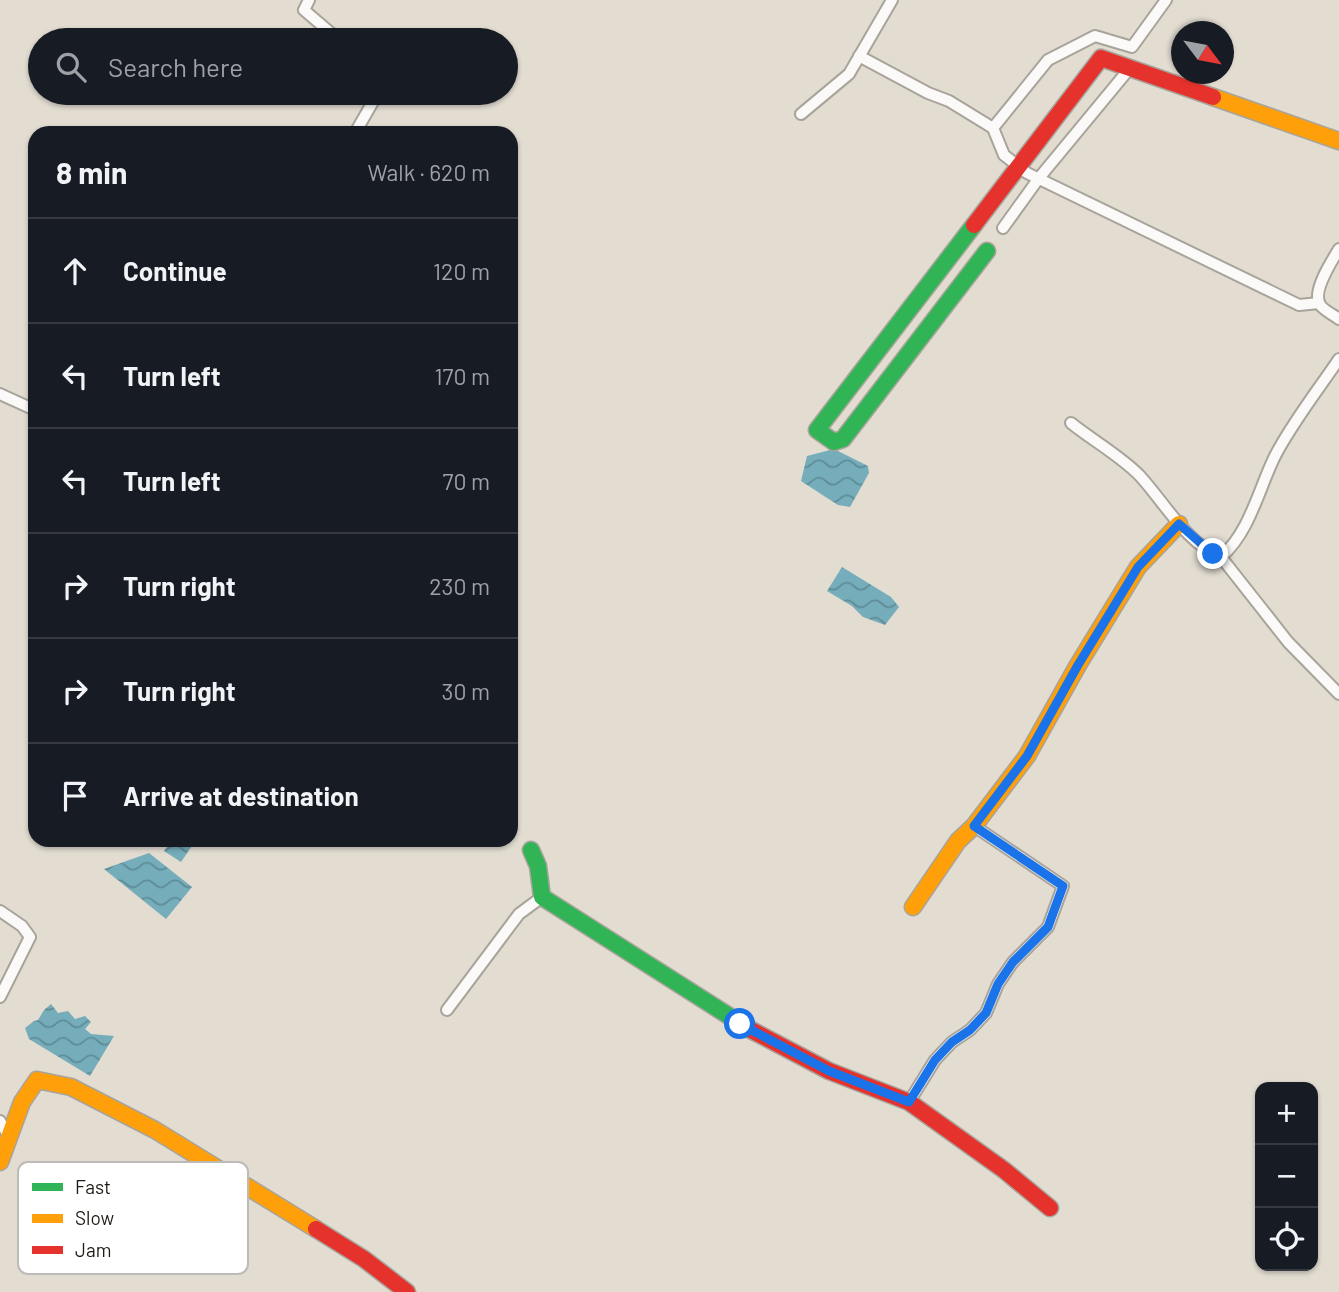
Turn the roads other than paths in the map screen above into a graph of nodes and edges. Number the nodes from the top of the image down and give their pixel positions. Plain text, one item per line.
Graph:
1 (309, 0) edge
2 (892, 0) edge
3 (1166, 0) edge
4 (325, 28) edge
5 (859, 56) junction
6 (1130, 68) junction
7 (371, 105) edge
8 (801, 114) dead end
9 (359, 126) edge
10 (993, 128) junction
11 (1339, 141) edge
12 (1017, 165) junction
13 (1039, 178) junction
14 (1003, 228) dead end
15 (1339, 249) edge
16 (987, 251) dead end
17 (1319, 303) junction
18 (1339, 319) edge
19 (1339, 359) edge
20 (0, 394) edge
21 (28, 407) edge
22 (1071, 424) dead end
23 (1179, 524) junction
24 (1221, 556) junction
25 (1339, 694) edge
26 (974, 826) junction
27 (531, 850) dead end
28 (542, 897) junction
29 (913, 907) dead end
30 (0, 911) edge
31 (0, 997) edge
32 (447, 1010) dead end
33 (909, 1102) junction
34 (0, 1121) edge
35 (9, 1137) junction
36 (0, 1162) edge
37 (209, 1162) edge
38 (248, 1186) edge
39 (1050, 1208) dead end
40 (407, 1292) edge

1 - 4 street
2 - 5 street
3 - 10 street
5 - 8 street
5 - 10 street
6 - 11 street
6 - 12 street
6 - 13 street
7 - 9 street
10 - 12 street
12 - 13 street
12 - 16 street
13 - 14 street
13 - 17 street
15 - 17 street
17 - 18 street
19 - 24 street
20 - 21 street
22 - 23 street
23 - 24 street
23 - 26 street
24 - 25 street
26 - 29 street
26 - 33 street
27 - 28 street
28 - 32 street
28 - 33 street
30 - 31 street
33 - 39 street
34 - 35 street
35 - 36 street
35 - 37 street
38 - 40 street

